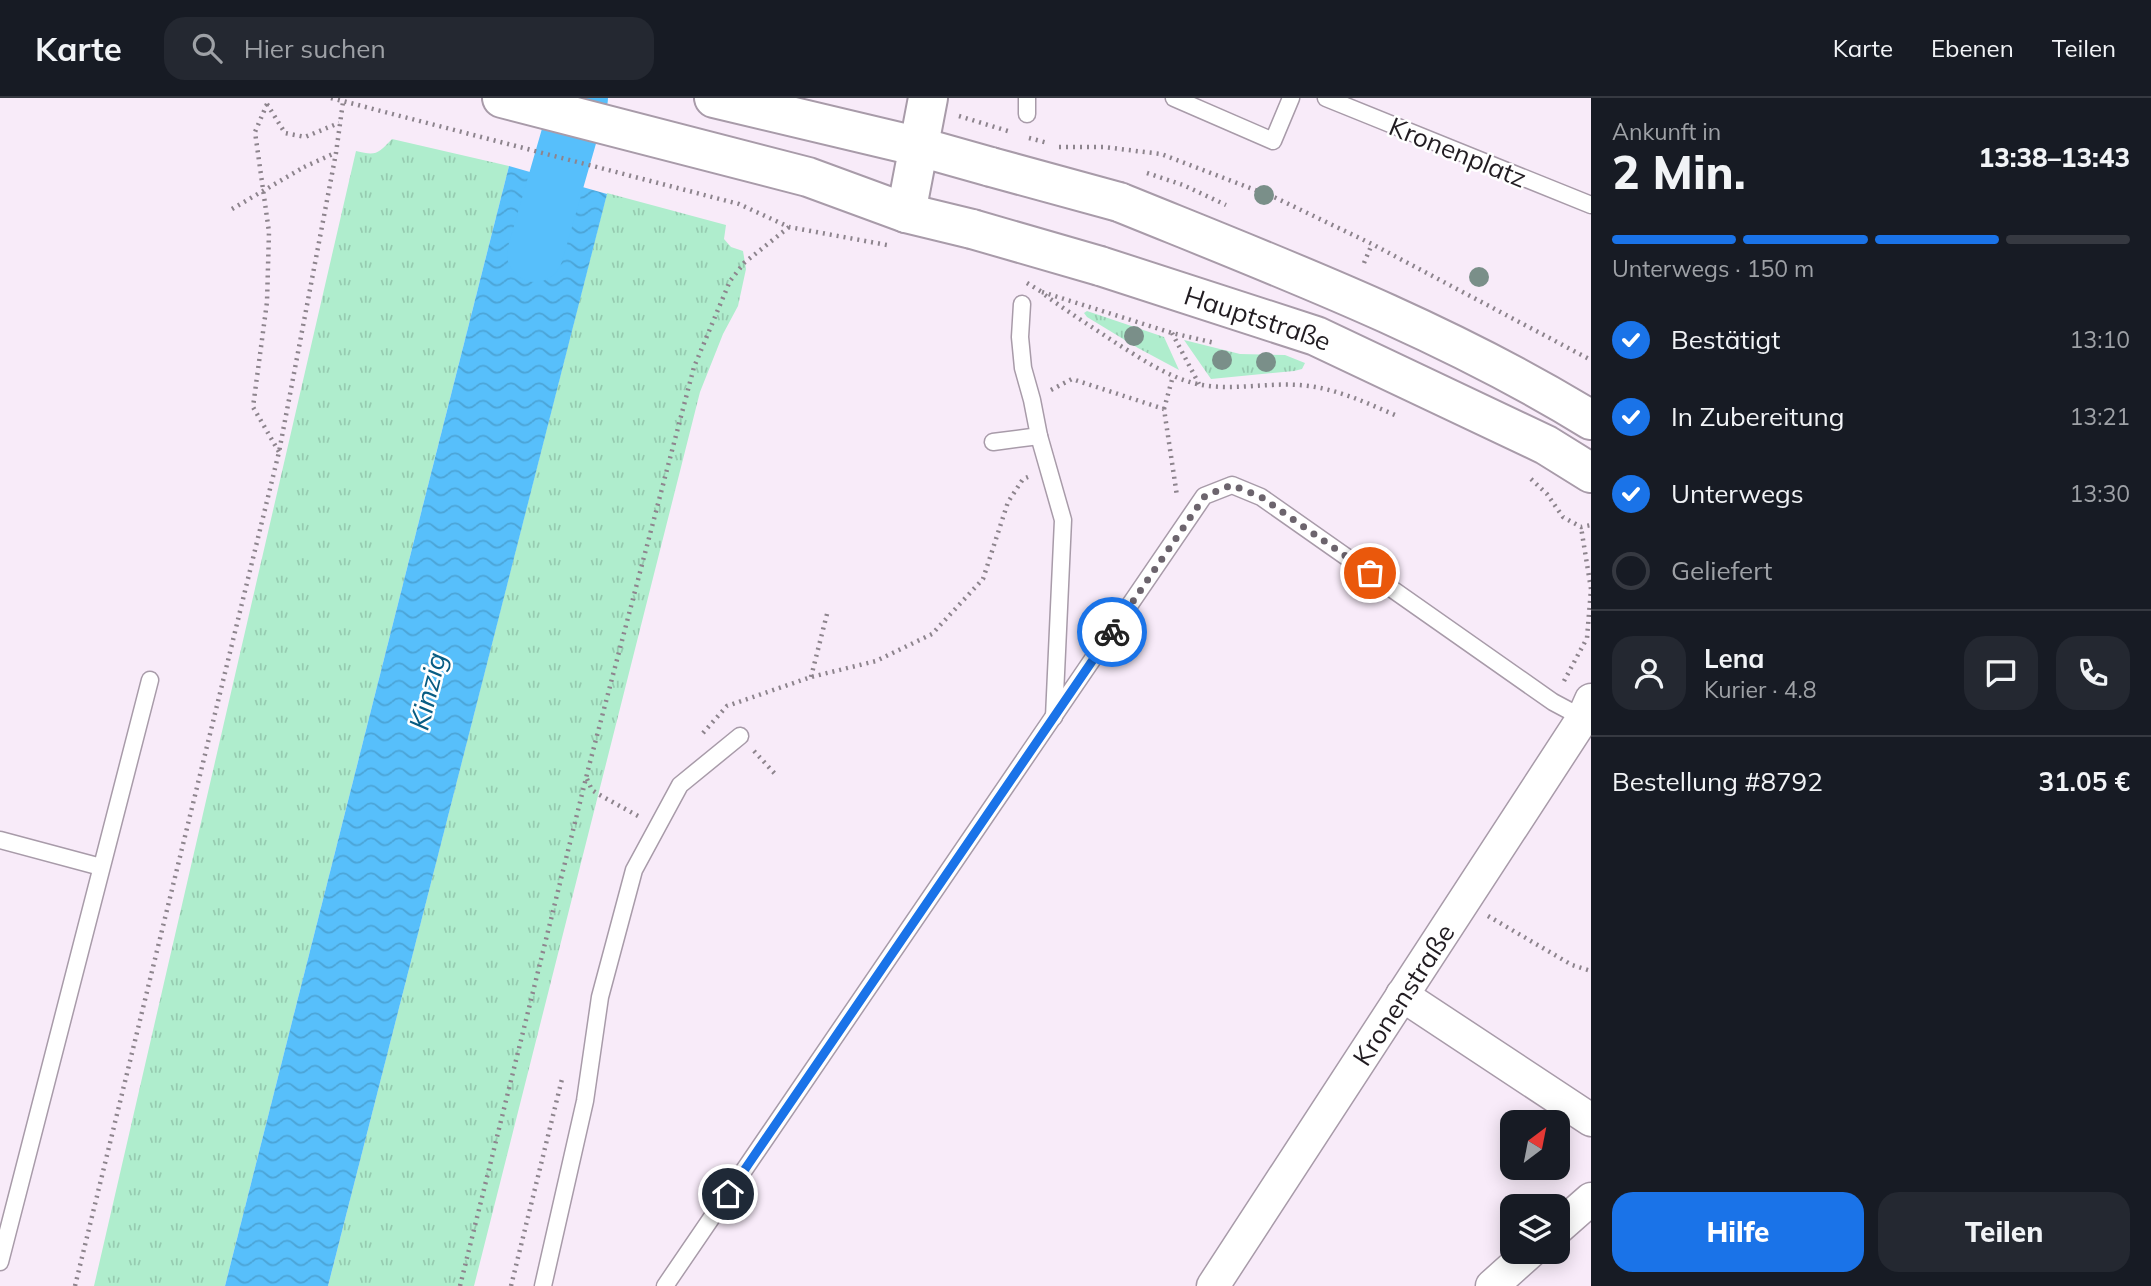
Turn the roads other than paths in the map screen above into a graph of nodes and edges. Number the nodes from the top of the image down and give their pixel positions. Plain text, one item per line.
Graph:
1 (502, 98) edge
2 (714, 98) edge
3 (1174, 98) edge
4 (1291, 98) edge
5 (1326, 98) edge
6 (927, 102) edge
7 (920, 147) junction
8 (1591, 205) edge
9 (902, 230) junction
10 (1022, 304) dead end
11 (1591, 420) edge
12 (1039, 436) junction
13 (993, 442) dead end
14 (1536, 459) junction
15 (1591, 473) edge
16 (1586, 515) edge
17 (150, 681) dead end
18 (1588, 713) edge
19 (1054, 717) junction
20 (740, 736) dead end
21 (0, 840) edge
22 (101, 867) junction
23 (1402, 995) junction
24 (1591, 1120) edge
25 (1591, 1199) edge
26 (1570, 1217) edge
27 (0, 1262) edge
28 (1517, 1264) edge
29 (542, 1286) edge
30 (665, 1286) edge
31 (1213, 1286) edge
32 (1492, 1286) edge

1 - 9 main road, Hauptstraße
2 - 7 main road, Hauptstraße
3 - 4 lane
5 - 8 lane, Kronenplatz
6 - 7 main road
7 - 9 main road
7 - 11 main road, Hauptstraße, bridge
9 - 14 main road, Hauptstraße, bridge
10 - 12 lane
12 - 13 lane
12 - 19 lane
14 - 15 main road, Hauptstraße
14 - 16 main road
17 - 22 lane
18 - 19 lane
18 - 23 street, Kronenstraße
19 - 30 lane
20 - 29 lane
21 - 22 lane
22 - 27 lane
23 - 24 street
23 - 31 street, Kronenstraße
25 - 26 street
28 - 32 street

